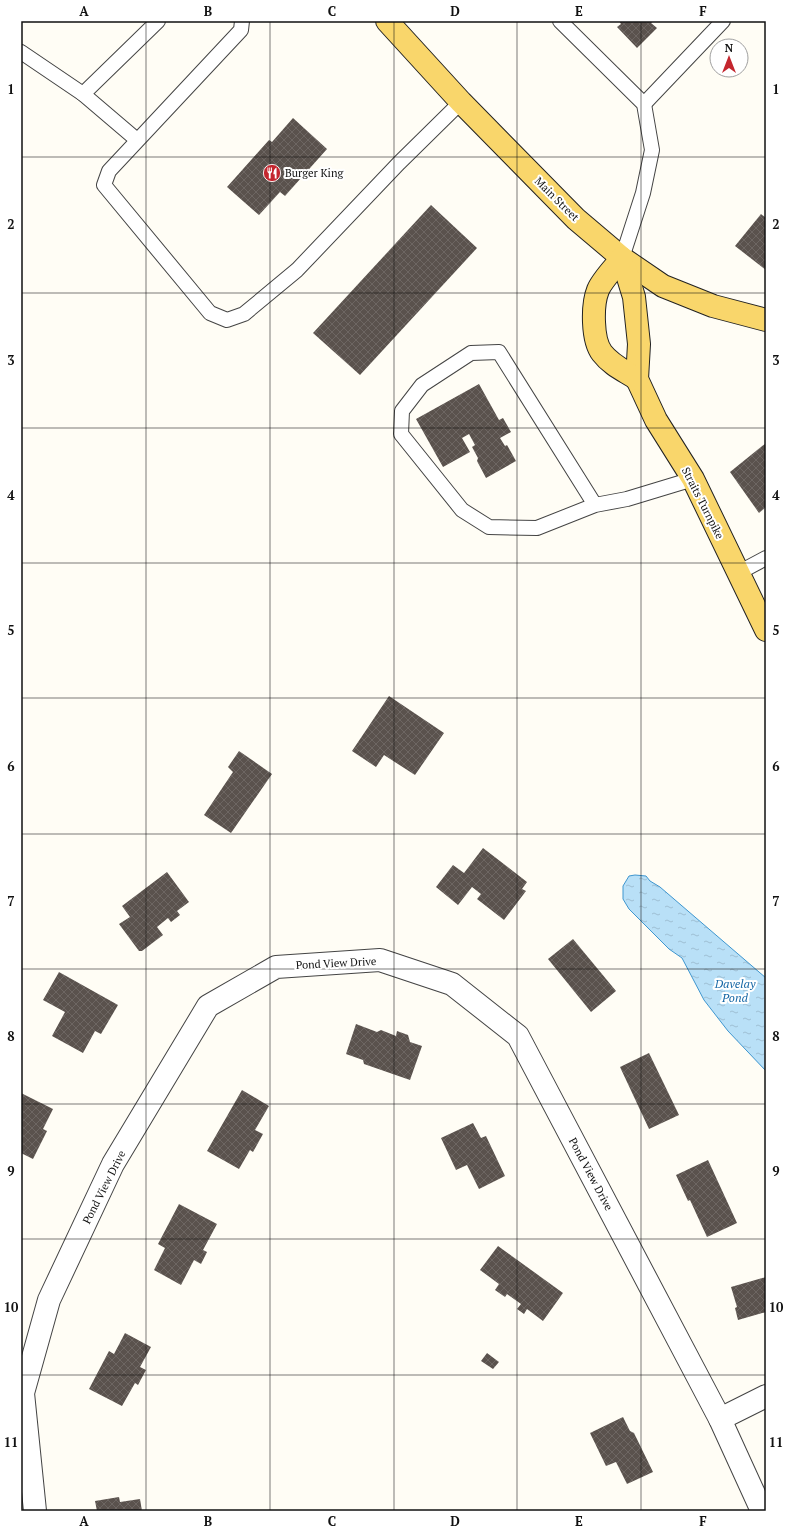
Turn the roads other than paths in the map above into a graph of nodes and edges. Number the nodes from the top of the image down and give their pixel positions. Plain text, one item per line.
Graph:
1 (158, 21) edge
2 (242, 21) edge
3 (387, 21) edge
4 (560, 21) edge
5 (724, 21) edge
6 (21, 52) edge
7 (83, 94) junction
8 (461, 102) junction
9 (644, 104) junction
10 (138, 140) junction
11 (622, 258) junction
12 (766, 320) edge
13 (637, 379) junction
14 (693, 479) junction
15 (595, 505) junction
16 (766, 558) edge
17 (738, 573) junction
18 (766, 630) edge
19 (766, 1396) edge
20 (23, 1412) edge
21 (720, 1419) junction
22 (34, 1511) edge
23 (762, 1511) edge

1 - 7 lane
2 - 10 lane
3 - 8 main road, Main Street
4 - 9 lane
5 - 9 lane
6 - 7 lane
7 - 10 lane
8 - 10 lane
8 - 11 main road, Main Street
9 - 11 lane
11 - 12 main road, Main Street
11 - 13 main road, Straits Turnpike
11 - 13 main road
13 - 14 main road, Straits Turnpike
14 - 15 lane
14 - 17 main road, Straits Turnpike
15 - 15 lane
16 - 17 lane
17 - 18 main road, Straits Turnpike
19 - 21 street
20 - 21 street, Pond View Drive
20 - 22 street, Pond View Drive
21 - 23 street, Pond View Drive

